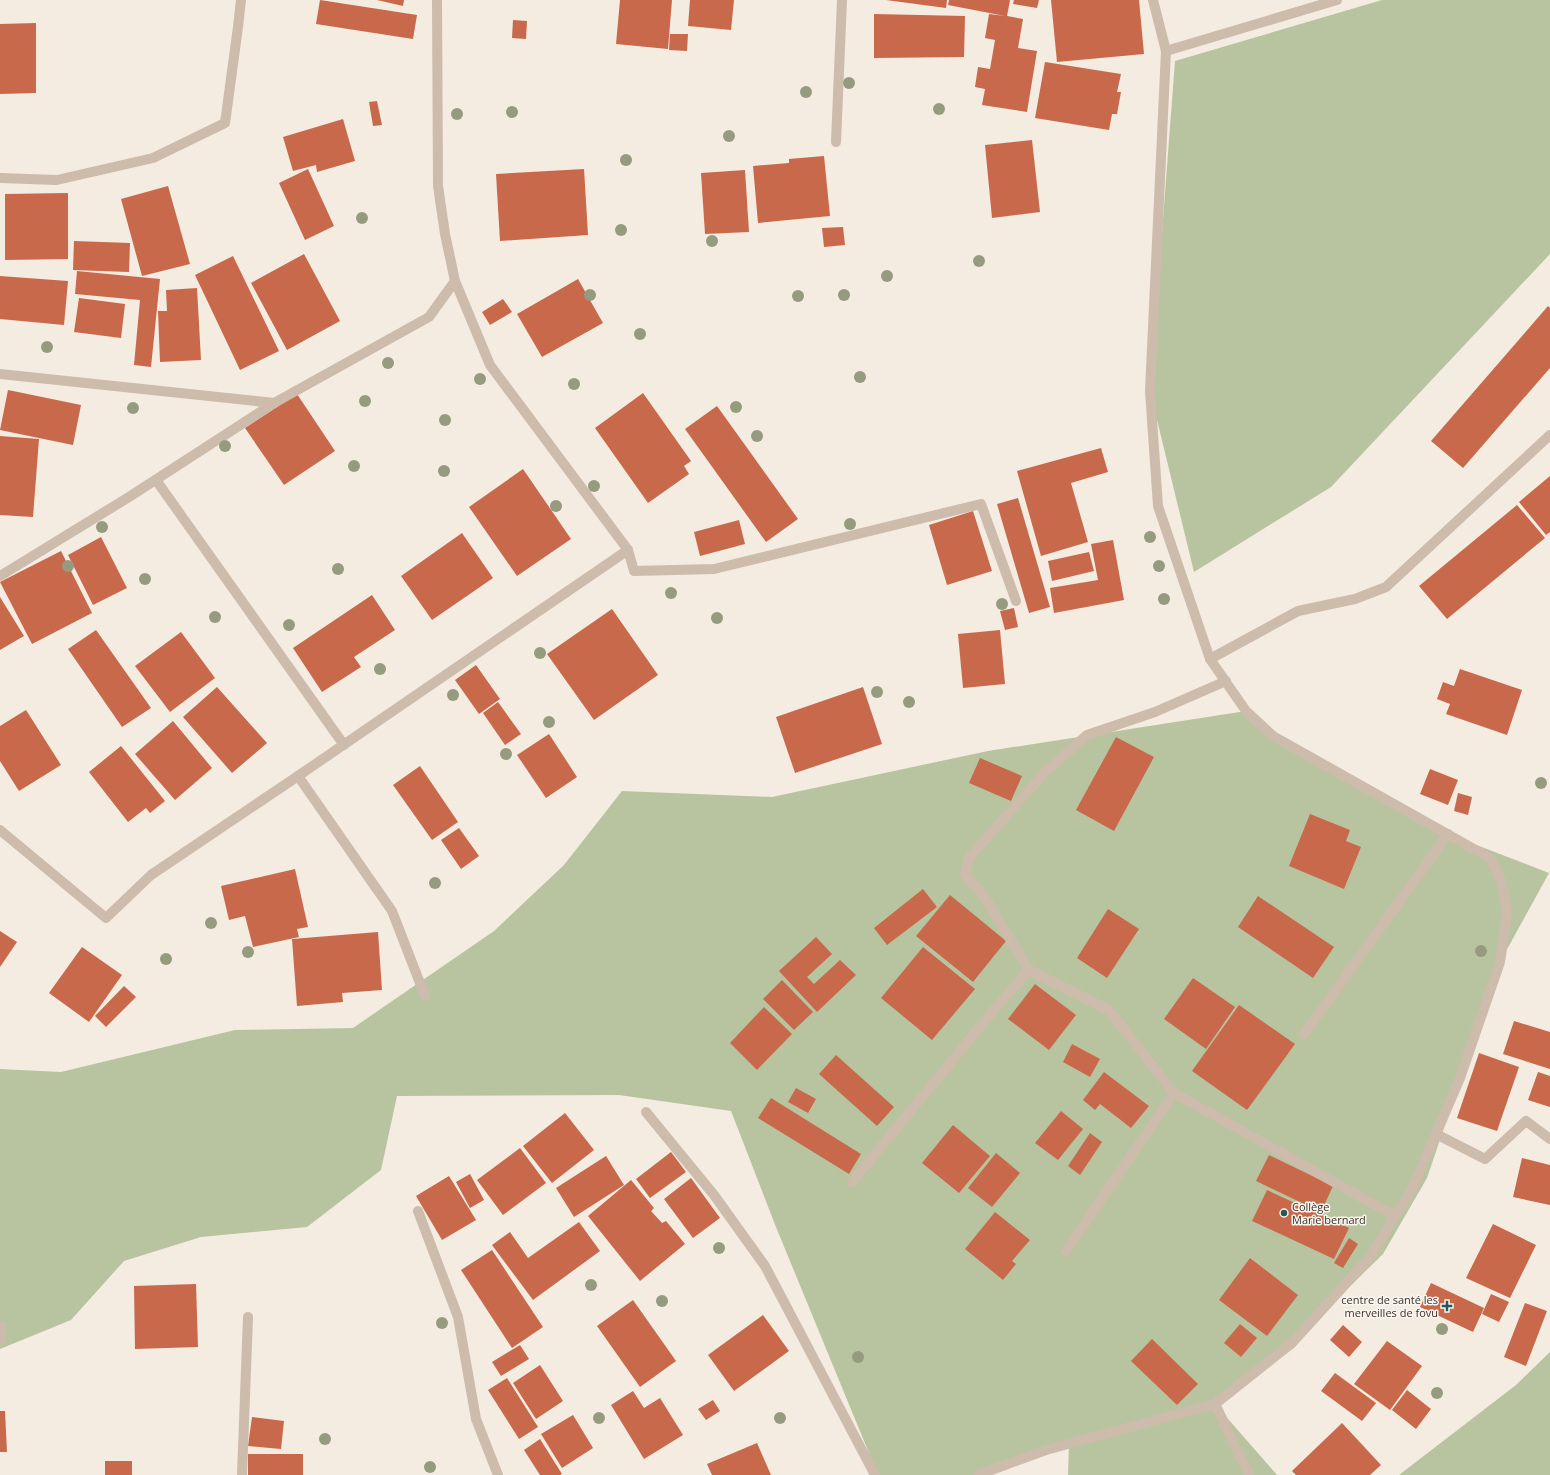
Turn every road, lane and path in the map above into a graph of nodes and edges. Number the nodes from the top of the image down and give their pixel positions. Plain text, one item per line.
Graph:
1 (241, 0) edge
2 (438, 0) edge
3 (842, 0) edge
4 (1153, 0) edge
5 (1337, 0) edge
6 (1166, 51) junction
7 (836, 142) dead end
8 (0, 178) edge
9 (455, 280) junction
10 (0, 374) edge
11 (274, 403) junction
12 (1550, 435) edge
13 (156, 480) junction
14 (628, 550) junction
15 (0, 576) edge
16 (1016, 601) dead end
17 (1210, 659) junction
18 (1226, 681) junction
19 (344, 745) junction
20 (298, 776) junction
21 (0, 830) edge
22 (1448, 834) junction
23 (1029, 970) junction
24 (425, 996) dead end
25 (1304, 1034) dead end
26 (1174, 1093) junction
27 (646, 1112) dead end
28 (1436, 1134) junction
29 (1550, 1139) edge
30 (852, 1182) dead end
31 (418, 1211) dead end
32 (1395, 1216) junction
33 (1066, 1251) dead end
34 (248, 1317) dead end
35 (1, 1326) edge
36 (0, 1340) edge
37 (1215, 1404) junction
38 (242, 1475) edge
39 (498, 1475) edge
40 (875, 1475) edge
41 (978, 1475) edge
42 (1249, 1475) edge

1 - 8 street
2 - 9 street
3 - 7 street
4 - 6 street
5 - 6 street
6 - 17 street
9 - 11 street
9 - 14 street
10 - 11 street
11 - 13 street
12 - 17 street
13 - 15 street
13 - 19 street
14 - 16 street
14 - 19 street
17 - 18 street
18 - 22 street
18 - 23 street
19 - 20 street
20 - 21 street
20 - 24 street
22 - 25 street
22 - 28 street
23 - 26 street
23 - 30 street
26 - 32 street
26 - 33 street
27 - 40 street
28 - 29 street
28 - 32 street
31 - 39 street
32 - 37 street
34 - 38 street
35 - 36 street
37 - 41 street
37 - 42 street

